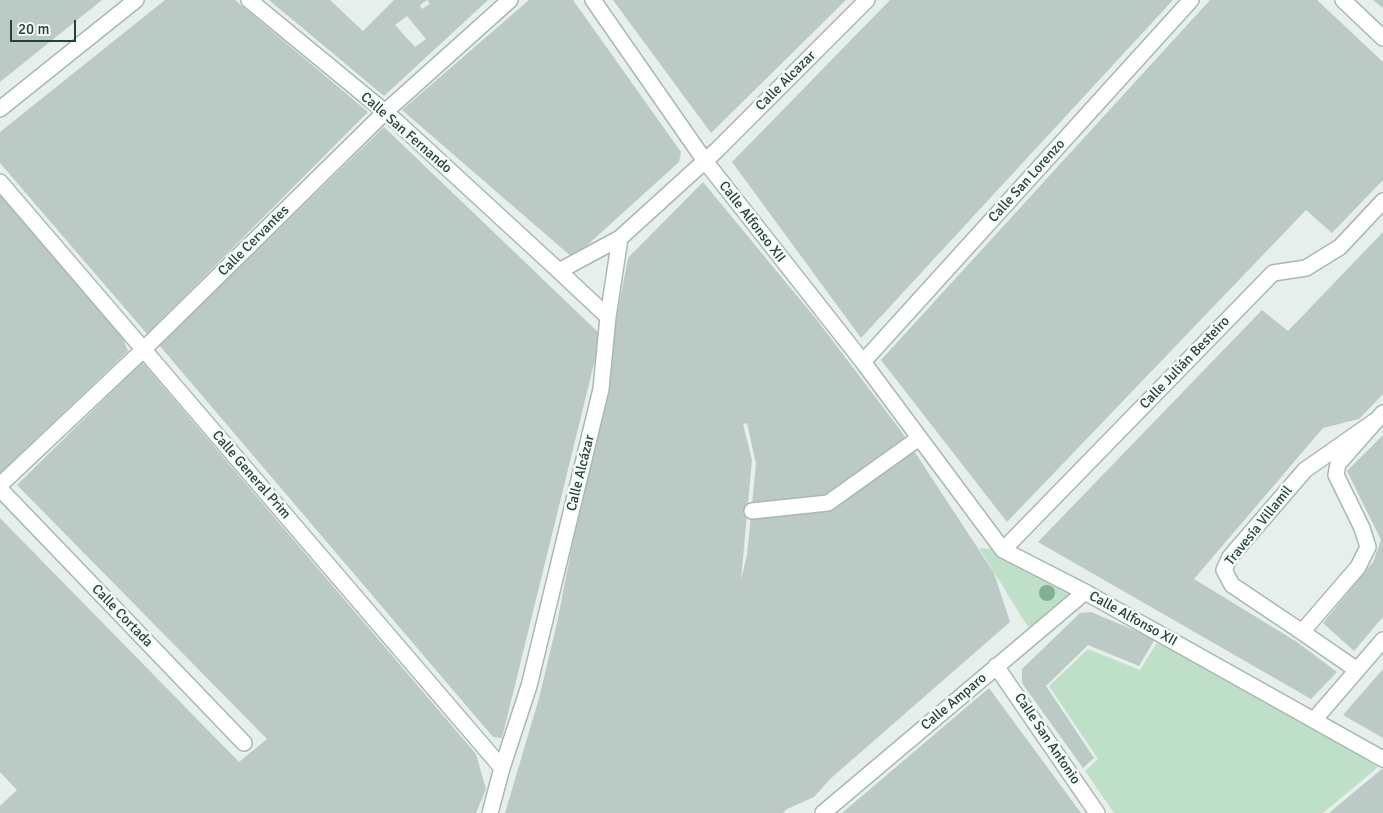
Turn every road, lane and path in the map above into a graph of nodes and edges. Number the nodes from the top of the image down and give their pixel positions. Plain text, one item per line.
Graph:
1 (136, 0) edge
2 (249, 0) edge
3 (510, 0) edge
4 (593, 0) edge
5 (867, 0) edge
6 (1191, 0) edge
7 (1343, 0) edge
8 (1383, 38) edge
9 (0, 109) edge
10 (385, 112) junction
11 (705, 161) junction
12 (0, 182) edge
13 (1383, 201) edge
14 (620, 238) junction
15 (559, 271) junction
16 (608, 317) junction
17 (144, 350) junction
18 (863, 362) junction
19 (1379, 417) edge
20 (919, 438) junction
21 (0, 487) edge
22 (752, 510) dead end
23 (1003, 550) junction
24 (1085, 592) junction
25 (1302, 632) junction
26 (1383, 640) edge
27 (996, 666) junction
28 (1357, 670) junction
29 (1314, 720) junction
30 (244, 743) dead end
31 (1383, 759) edge
32 (502, 768) junction
33 (490, 813) edge
34 (823, 813) edge
35 (1097, 813) edge

1 - 9 street
2 - 10 street, Calle San Fernando
3 - 10 street, Calle Cervantes
4 - 11 street, Calle Alfonso XII
5 - 11 street, Calle Alcazar
6 - 18 street, Calle San Lorenzo
7 - 8 street
10 - 15 street, Calle San Fernando
10 - 17 street, Calle Cervantes
11 - 14 street
11 - 18 street, Calle Alfonso XII
12 - 17 street, Calle General Prim
13 - 23 street, Calle Julián Besteiro
14 - 15 street
14 - 16 street, Calle Alcázar
15 - 16 street, Calle San Fernando
16 - 32 street, Calle Alcázar
17 - 21 street, Calle Cervantes
17 - 32 street, Calle General Prim
18 - 20 street, Calle Alfonso XII
19 - 25 street, Travesía Villamil
19 - 25 street, Travesía Villamil
20 - 22 street
20 - 23 street, Calle Alfonso XII
21 - 30 street, Calle Cortada
23 - 24 street, Calle Alfonso XII
24 - 27 street, Calle Amparo
24 - 29 street, Calle Alfonso XII
25 - 28 street, Travesía Villamil
26 - 28 street
27 - 34 street, Calle Amparo
27 - 35 street, Calle San Antonio
28 - 29 street
29 - 31 street, Calle Alfonso XII
32 - 33 street, Calle Alcázar

